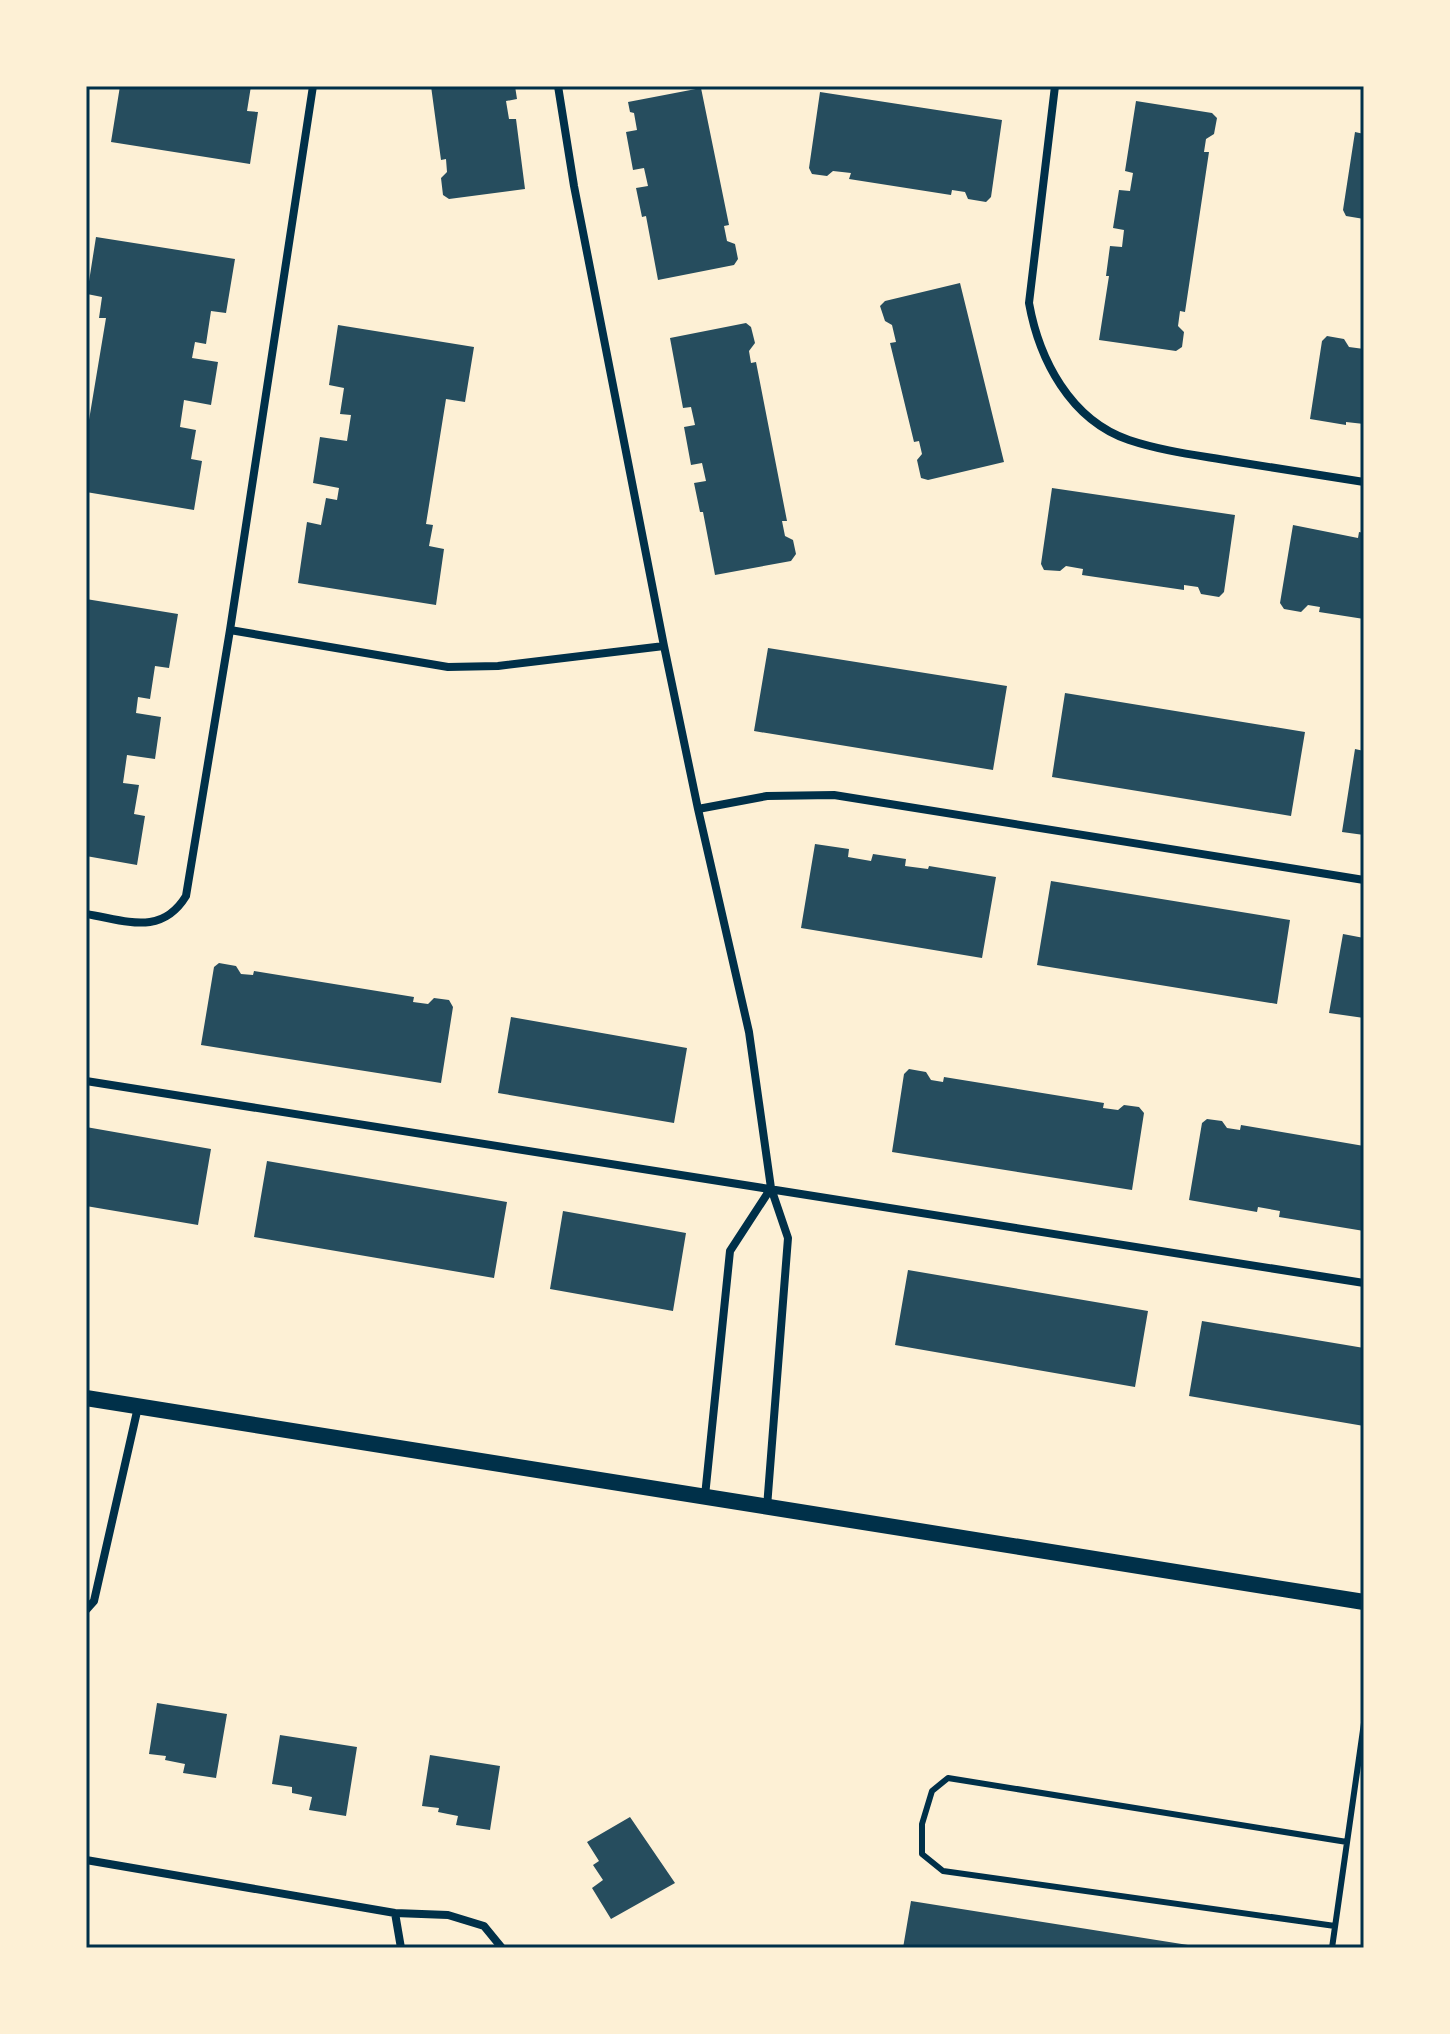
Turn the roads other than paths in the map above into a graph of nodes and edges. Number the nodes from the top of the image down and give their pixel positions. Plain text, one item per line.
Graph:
1 (313, 86) edge
2 (558, 86) edge
3 (1055, 86) edge
4 (1364, 482) edge
5 (230, 630) junction
6 (664, 646) junction
7 (698, 809) junction
8 (1364, 880) edge
9 (86, 914) edge
10 (86, 1081) edge
11 (771, 1188) junction
12 (1364, 1283) edge
13 (86, 1398) edge
14 (138, 1406) junction
15 (705, 1496) junction
16 (767, 1507) junction
17 (1364, 1602) edge
18 (86, 1610) edge
19 (1364, 1723) edge
20 (1347, 1842) junction
21 (86, 1860) edge
22 (395, 1913) junction
23 (1335, 1926) junction
24 (401, 1948) edge
25 (502, 1948) edge
26 (1332, 1948) edge

1 - 5 street
2 - 6 street
3 - 4 street
5 - 6 street
5 - 9 street
6 - 7 street
7 - 8 street
7 - 11 street
10 - 11 street
11 - 12 street
11 - 15 street
11 - 16 street
13 - 14 main road
14 - 15 main road
14 - 18 street
15 - 16 main road
16 - 17 main road
19 - 20 lane
20 - 23 lane
20 - 23 lane
21 - 22 street
22 - 24 street
22 - 25 street
23 - 26 lane

